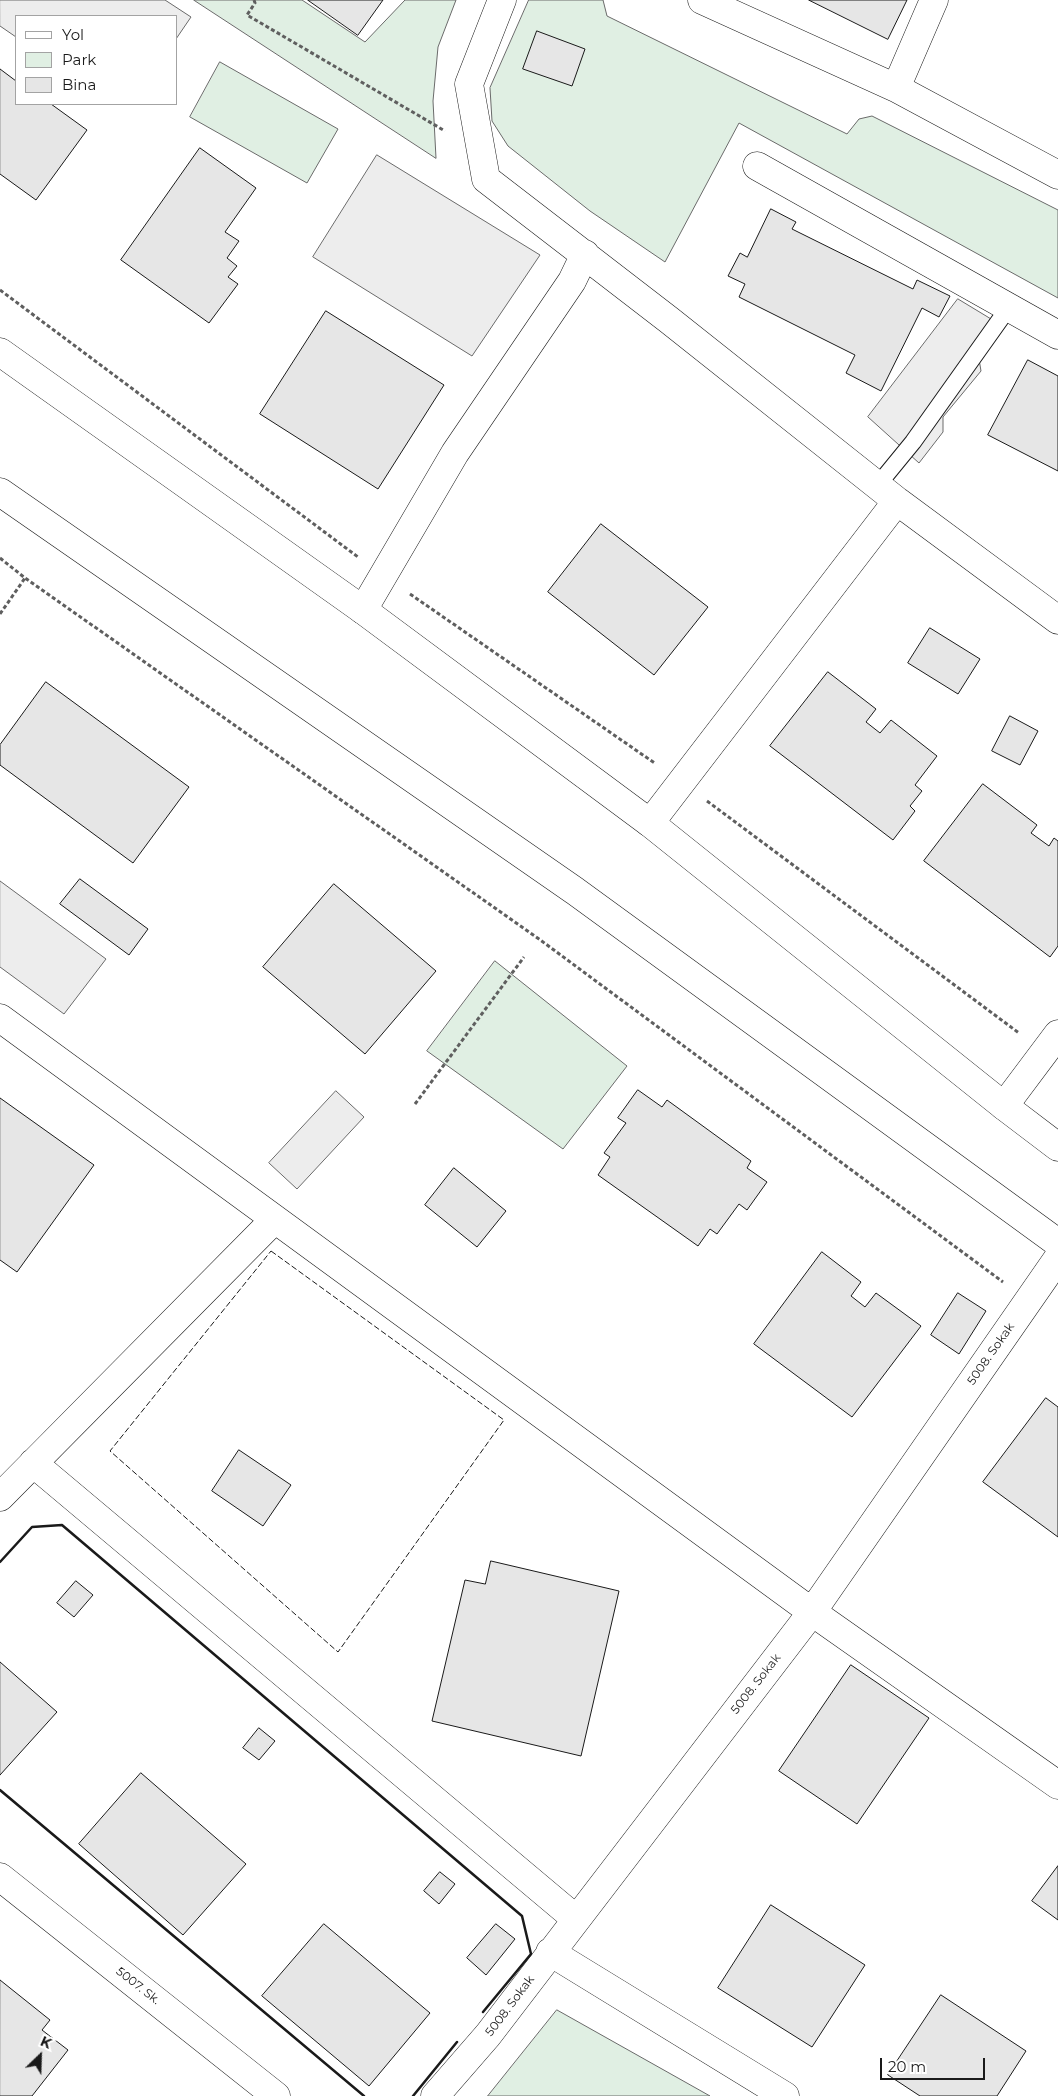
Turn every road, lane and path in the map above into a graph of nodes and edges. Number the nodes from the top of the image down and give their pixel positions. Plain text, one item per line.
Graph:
1 (254, 0) edge
2 (502, 0) edge
3 (702, 0) edge
4 (934, 0) edge
5 (896, 88) junction
6 (447, 132) dead end
7 (757, 166) dead end
8 (1058, 175) edge
9 (585, 254) junction
10 (0, 290) edge
11 (1009, 307) junction
12 (1058, 335) edge
13 (0, 352) edge
14 (0, 492) edge
15 (887, 494) junction
16 (0, 558) edge
17 (384, 576) junction
18 (25, 578) junction
19 (364, 610) junction
20 (0, 614) edge
21 (1058, 620) edge
22 (682, 782) junction
23 (650, 823) junction
24 (524, 957) dead end
25 (0, 1018) edge
26 (1051, 1043) edge
27 (415, 1104) dead end
28 (1004, 1106) junction
29 (1058, 1147) edge
30 (274, 1220) junction
31 (1058, 1243) edge
32 (1058, 1258) edge
33 (1028, 1301) junction
34 (33, 1463) junction
35 (0, 1497) edge
36 (812, 1612) junction
37 (1058, 1786) edge
38 (0, 1877) edge
39 (576, 1919) junction
40 (550, 1952) junction
41 (276, 2096) edge
42 (435, 2096) edge
43 (785, 2096) edge

1 - 6 path
2 - 9 street
3 - 5 street
4 - 5 street
5 - 8 street
7 - 11 street
9 - 15 street
9 - 17 street
10 - 17 path
11 - 12 street
11 - 15 lane
13 - 19 street
14 - 31 street
15 - 21 street
15 - 22 street
16 - 18 path
17 - 19 street
17 - 22 path
18 - 20 path
18 - 33 path
19 - 23 street
22 - 23 street
22 - 26 path
23 - 28 street
24 - 27 path
25 - 30 street
26 - 28 street
28 - 29 street
30 - 34 street
30 - 36 street
32 - 33 street, 5008. Sokak
33 - 36 street, 5008. Sokak
34 - 35 street
34 - 39 street
36 - 37 street
36 - 39 street, 5008. Sokak
38 - 41 street, 5007. Sk.
39 - 40 street, 5008. Sokak
40 - 42 street, 5008. Sokak
40 - 43 street

